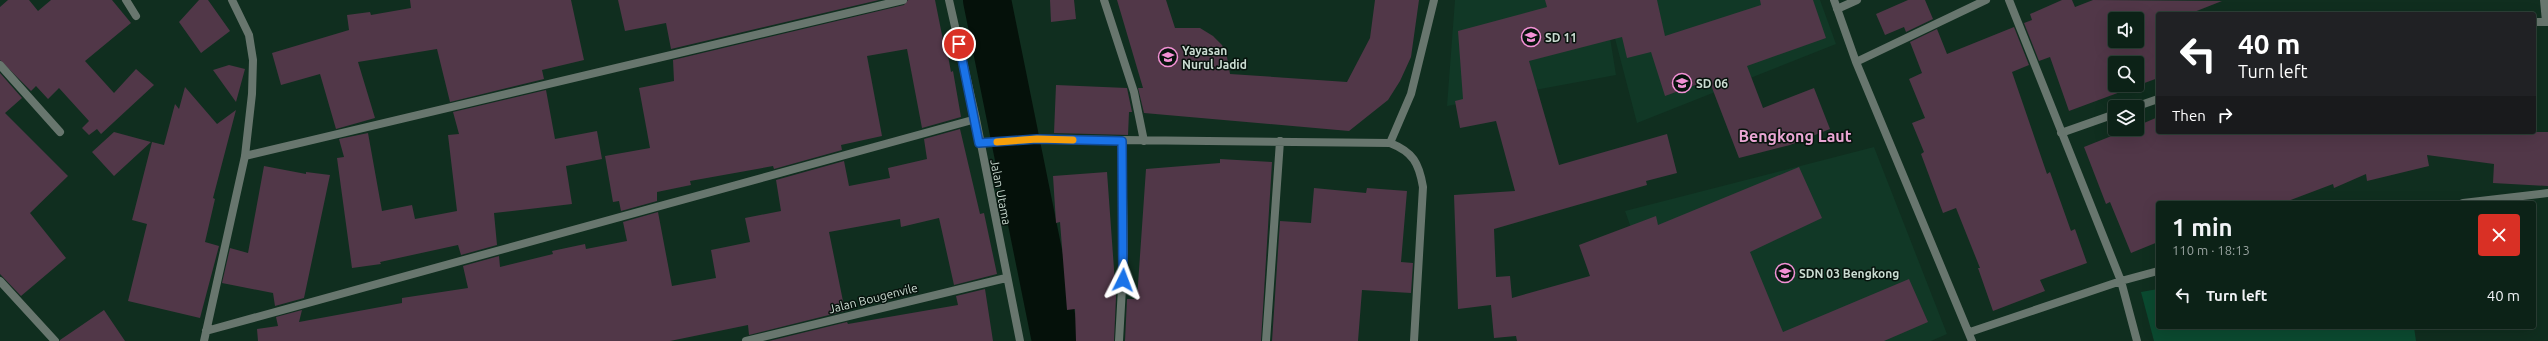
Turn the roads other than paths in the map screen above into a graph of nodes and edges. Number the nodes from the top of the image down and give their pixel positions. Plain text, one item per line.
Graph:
1 (126, 0) edge
2 (232, 0) edge
3 (903, 0) edge
4 (949, 0) edge
5 (1104, 0) edge
6 (1434, 0) edge
7 (1834, 0) edge
8 (1857, 0) edge
9 (1986, 0) edge
10 (2009, 0) edge
11 (2544, 0) edge
12 (1837, 9) junction
13 (136, 16) dead end
14 (2536, 22) edge
15 (2547, 22) edge
16 (1856, 62) junction
17 (0, 65) edge
18 (2156, 100) edge
19 (2144, 104) edge
20 (2108, 116) edge
21 (976, 119) junction
22 (60, 132) dead end
23 (2060, 133) junction
24 (1122, 141) junction
25 (1144, 141) junction
26 (1280, 141) junction
27 (979, 143) junction
28 (1390, 143) junction
29 (245, 156) junction
30 (2548, 193) edge
31 (2480, 201) edge
32 (2156, 272) edge
33 (1006, 278) junction
34 (0, 281) edge
35 (2121, 281) junction
36 (206, 330) junction
37 (1970, 332) junction
38 (55, 341) edge
39 (204, 341) edge
40 (746, 341) edge
41 (1020, 341) edge
42 (1119, 341) edge
43 (1266, 341) edge
44 (1414, 341) edge
45 (1972, 341) edge
46 (2137, 341) edge

1 - 13 street
2 - 29 street
3 - 29 street
4 - 21 street, Jalan Utama
5 - 25 street
6 - 28 street
7 - 12 street
8 - 12 street
9 - 16 street
10 - 23 street
11 - 15 street
12 - 16 street
14 - 15 street
16 - 37 street
17 - 22 street
18 - 19 street
20 - 23 street
21 - 27 street, Jalan Utama
21 - 36 street
23 - 35 street
24 - 25 street
24 - 27 street
24 - 42 street
25 - 26 street
26 - 28 street
26 - 43 street
27 - 33 street, Jalan Utama
28 - 44 street
29 - 36 street
30 - 31 street
32 - 35 street
33 - 40 street, Jalan Bougenvile
33 - 41 street, Jalan Utama
34 - 38 street
35 - 37 street
35 - 46 street
36 - 39 street
37 - 45 street

